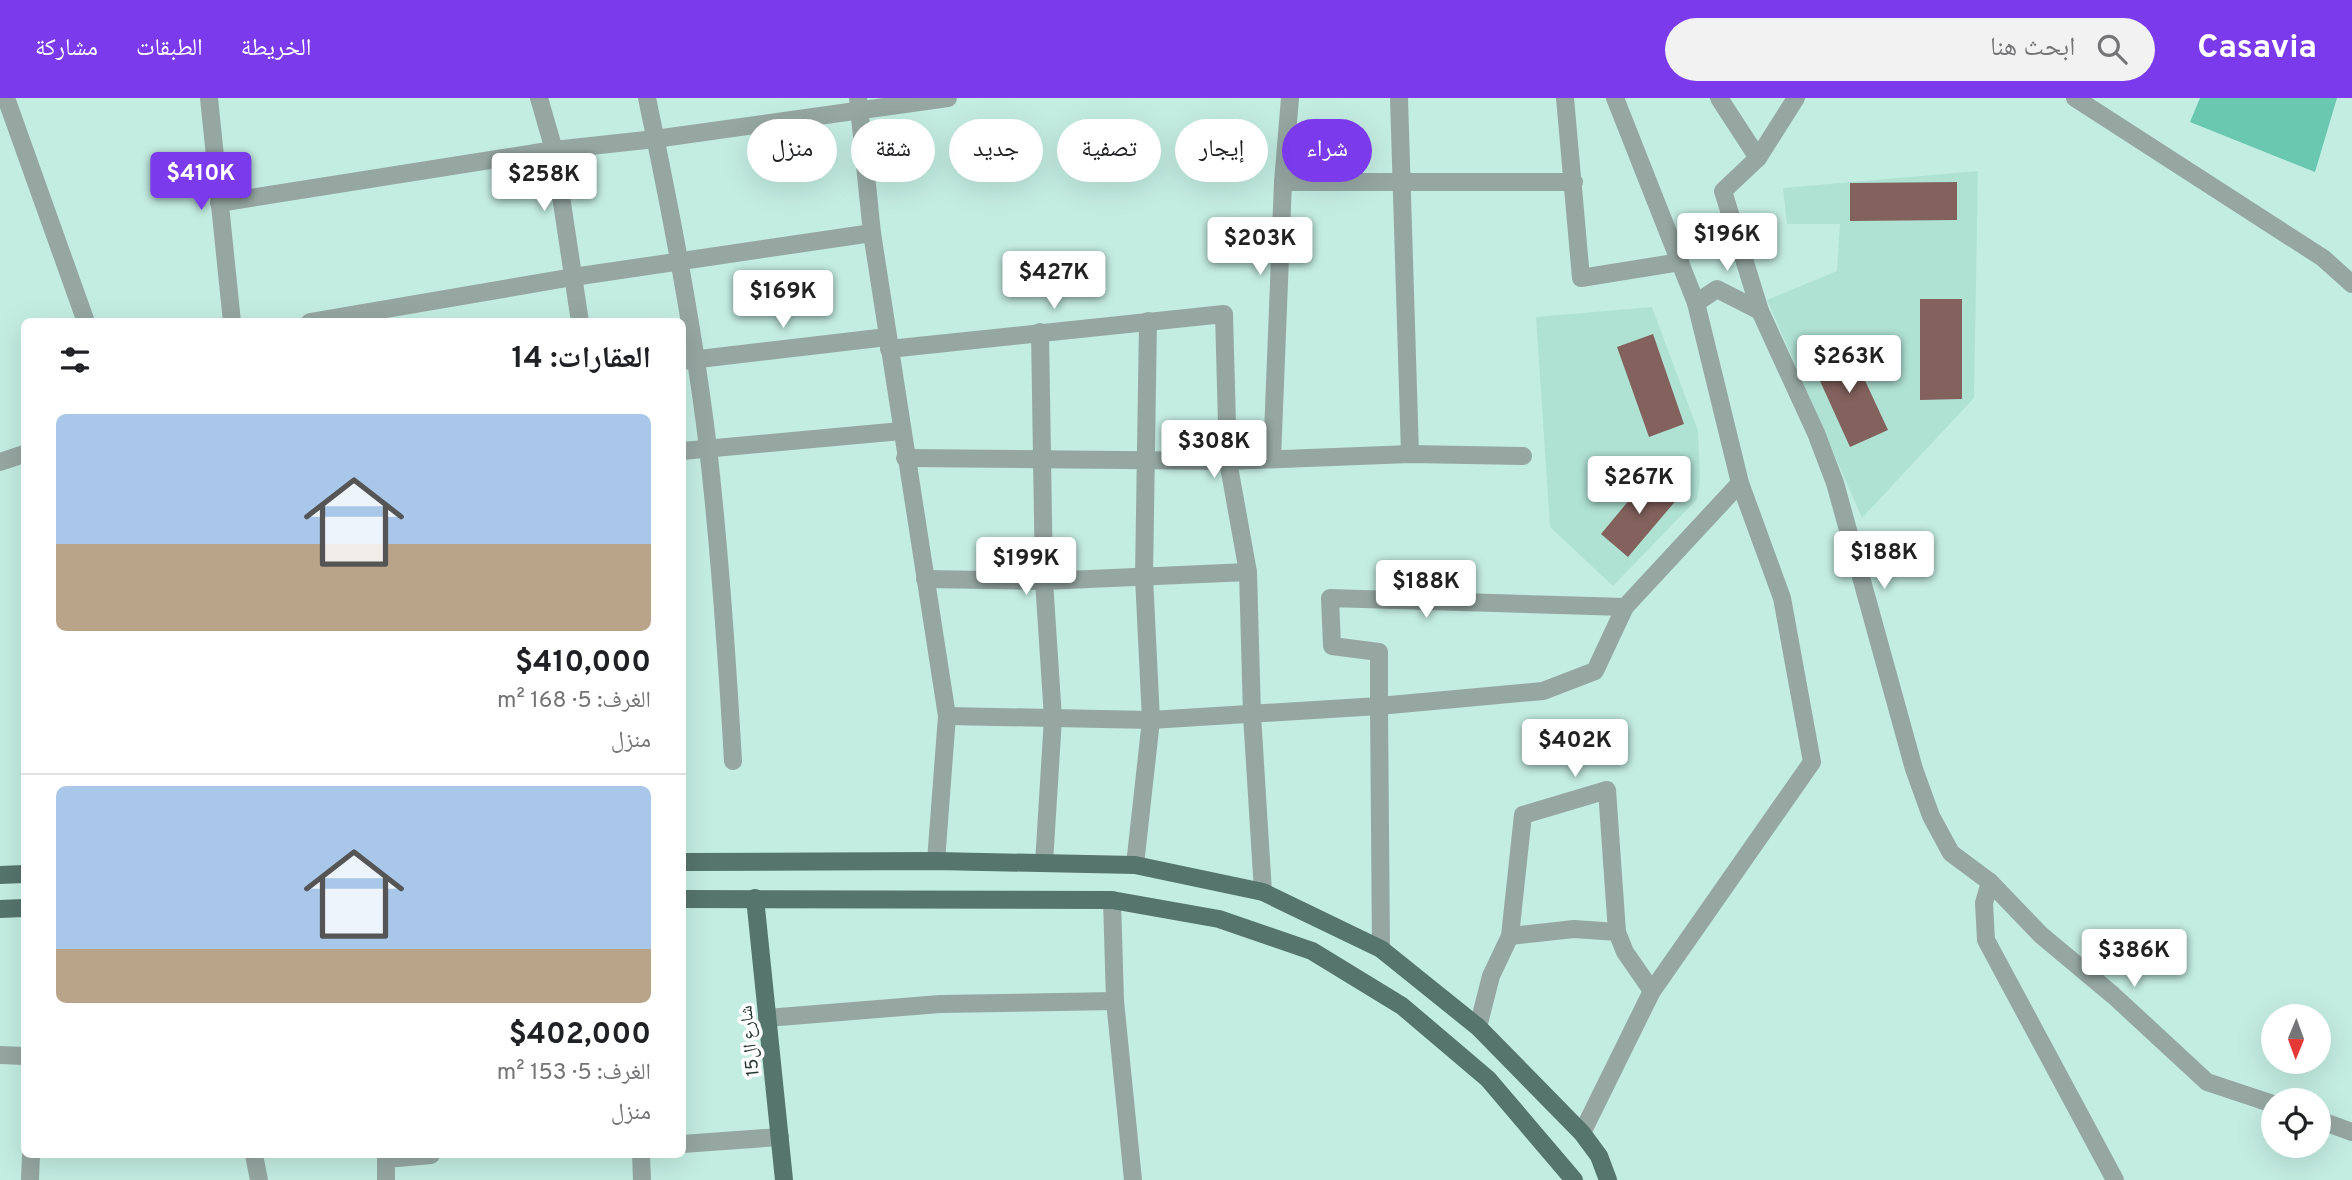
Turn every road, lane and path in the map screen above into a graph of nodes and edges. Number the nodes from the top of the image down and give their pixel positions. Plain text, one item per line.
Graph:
1 (6, 98) edge
2 (209, 98) edge
3 (539, 98) edge
4 (646, 98) edge
5 (948, 98) edge
6 (1290, 98) edge
7 (1399, 98) edge
8 (1565, 98) edge
9 (1615, 98) edge
10 (1719, 98) edge
11 (1796, 98) edge
12 (2076, 98) edge
13 (860, 105) edge
14 (1288, 119) edge
15 (655, 139) junction
16 (554, 150) junction
17 (1758, 158) junction
18 (1283, 182) joint
19 (1574, 182) junction
20 (1404, 183) junction
21 (219, 203) junction
22 (872, 233) junction
23 (678, 261) junction
24 (1680, 262) junction
25 (573, 277) junction
26 (2352, 284) edge
27 (1696, 303) junction
28 (1760, 312) junction
29 (85, 318) edge
30 (232, 318) edge
31 (333, 318) edge
32 (579, 318) edge
33 (684, 318) edge
34 (1148, 321) junction
35 (1040, 332) junction
36 (686, 341) edge
37 (888, 343) junction
38 (688, 361) edge
39 (901, 431) junction
40 (708, 447) junction
41 (686, 450) edge
42 (1410, 454) junction
43 (21, 455) edge
44 (1523, 456) dead end
45 (905, 458) junction
46 (1040, 459) junction
47 (1145, 459) junction
48 (1272, 459) junction
49 (1228, 461) junction
50 (0, 462) edge
51 (1740, 483) junction
52 (1248, 572) junction
53 (1144, 577) junction
54 (925, 579) junction
55 (1044, 581) junction
56 (1625, 607) junction
57 (1379, 706) junction
58 (1252, 715) junction
59 (947, 716) junction
60 (1053, 718) junction
61 (1152, 720) junction
62 (733, 761) dead end
63 (936, 861) junction
64 (686, 862) edge
65 (1044, 863) junction
66 (1135, 865) junction
67 (21, 874) edge
68 (0, 875) edge
69 (1990, 882) junction
70 (1263, 892) junction
71 (755, 898) junction
72 (686, 899) edge
73 (1112, 900) junction
74 (21, 908) edge
75 (0, 909) edge
76 (1617, 932) junction
77 (1510, 936) junction
78 (1381, 949) junction
79 (1652, 991) junction
80 (1115, 1001) junction
81 (767, 1018) junction
82 (1478, 1027) junction
83 (0, 1055) edge
84 (21, 1056) edge
85 (2261, 1100) edge
86 (2331, 1124) edge
87 (2352, 1132) edge
88 (1582, 1133) junction
89 (780, 1137) junction
90 (686, 1144) edge
91 (31, 1158) edge
92 (255, 1158) edge
93 (397, 1158) edge
94 (640, 1158) edge
95 (1569, 1178) edge
96 (30, 1180) edge
97 (259, 1180) edge
98 (386, 1180) edge
99 (642, 1180) edge
100 (784, 1180) edge
101 (1133, 1180) edge
102 (1608, 1180) edge
103 (2115, 1180) edge

1 - 29 street
2 - 21 street
3 - 16 street
4 - 15 street
5 - 13 street
6 - 14 street
7 - 20 street
8 - 19 street
9 - 24 street
10 - 17 street
11 - 17 street
12 - 26 street
13 - 15 street
13 - 22 street
15 - 16 street
15 - 23 street
16 - 21 street
16 - 25 street
17 - 28 street
18 - 20 street
18 - 48 street
19 - 20 street
19 - 24 street
20 - 42 street
21 - 30 street
22 - 23 street
22 - 37 street
23 - 25 street
23 - 33 street
24 - 27 street
25 - 31 street
25 - 32 street
27 - 28 street
27 - 51 street
28 - 69 street
34 - 35 street
34 - 47 street
34 - 49 street
35 - 37 street
35 - 46 street
36 - 38 street
37 - 38 street
37 - 39 street
38 - 40 street
39 - 40 street
39 - 45 street
40 - 41 street
40 - 62 street
42 - 44 street
42 - 48 street
43 - 50 street
45 - 46 street
45 - 54 street
46 - 47 street
46 - 55 street
47 - 49 street
47 - 53 street
48 - 49 street
49 - 52 street
51 - 56 street
51 - 79 street
52 - 53 street
52 - 58 street
53 - 55 street
53 - 61 street
54 - 55 street
54 - 59 street
55 - 60 street
56 - 57 street
56 - 57 street
57 - 58 street
57 - 78 street
58 - 61 street
58 - 70 street
59 - 60 street
59 - 63 street
60 - 61 street
60 - 65 street
61 - 66 street
63 - 64 main road
63 - 65 main road
65 - 66 main road
66 - 70 main road
67 - 68 main road
69 - 85 street
69 - 103 street
70 - 78 main road
71 - 72 main road
71 - 73 main road
71 - 81 main road, شارع ال15
73 - 80 street
73 - 95 main road
74 - 75 main road
76 - 77 street
76 - 77 street
76 - 79 street
77 - 82 street
78 - 82 main road
79 - 88 street
80 - 81 street
80 - 101 street
81 - 89 main road, شارع ال15
82 - 88 main road
83 - 84 street
86 - 87 street
88 - 102 main road
89 - 90 street
89 - 100 main road, شارع ال15
91 - 96 street
92 - 97 street
93 - 98 street
94 - 99 street

